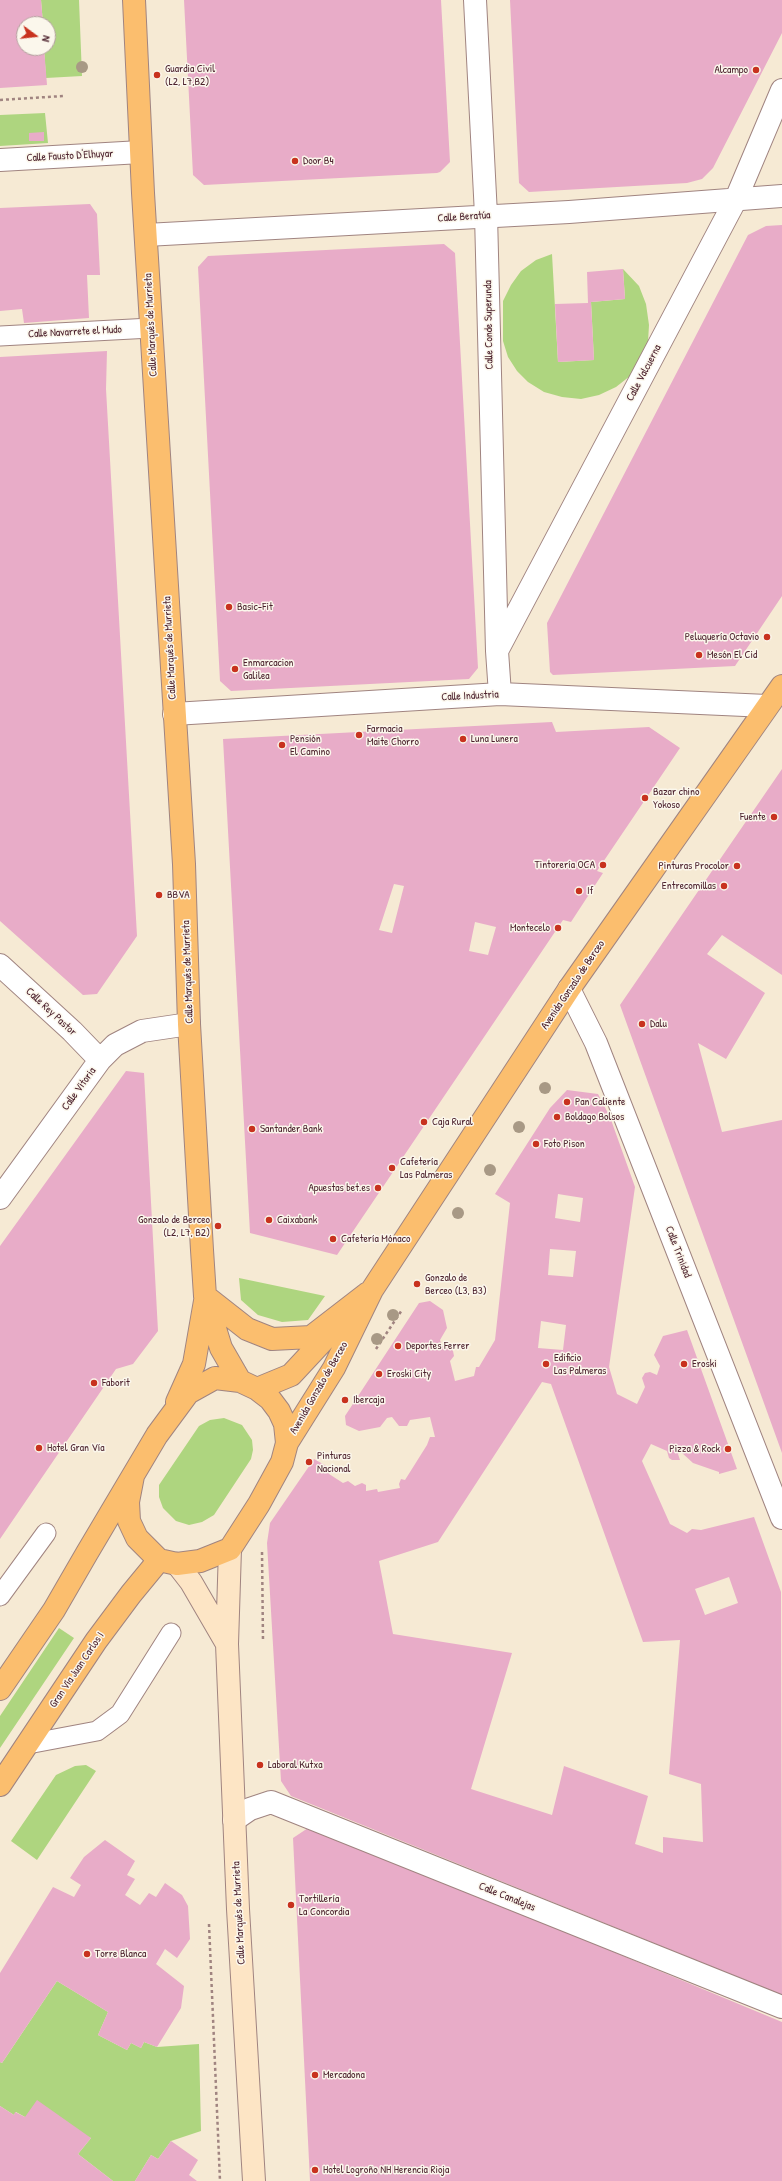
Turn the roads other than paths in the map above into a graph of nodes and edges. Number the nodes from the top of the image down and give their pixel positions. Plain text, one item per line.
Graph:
1 (134, 0) edge
2 (475, 0) edge
3 (782, 90) edge
4 (141, 152) junction
5 (0, 160) edge
6 (782, 196) edge
7 (736, 198) junction
8 (486, 215) junction
9 (146, 234) junction
10 (151, 328) junction
11 (0, 336) edge
12 (497, 651) junction
13 (782, 686) edge
14 (500, 694) junction
15 (767, 706) junction
16 (174, 714) junction
17 (0, 965) edge
18 (569, 989) junction
19 (189, 1024) junction
20 (100, 1060) junction
21 (0, 1198) edge
22 (372, 1290) junction
23 (206, 1296) junction
24 (249, 1385) junction
25 (171, 1416) junction
26 (287, 1443) junction
27 (133, 1476) junction
28 (782, 1518) edge
29 (46, 1533) dead end
30 (230, 1549) junction
31 (168, 1562) junction
32 (0, 1596) edge
33 (171, 1633) dead end
34 (227, 1644) junction
35 (0, 1689) edge
36 (28, 1744) junction
37 (0, 1785) edge
38 (234, 1820) junction
39 (782, 2007) edge
40 (254, 2181) edge

1 - 4 main road, Calle Marqués de Murrieta
2 - 8 street, Calle Conde Superunda
3 - 7 street, Calle Valcuerna
4 - 5 street, Calle Fausto D'Elhuyar
4 - 9 main road, Calle Marqués de Murrieta
6 - 7 street, Calle Beratúa
7 - 8 street, Calle Beratúa
7 - 12 street, Calle Valcuerna
8 - 9 street, Calle Beratúa
8 - 12 street, Calle Conde Superunda
9 - 10 main road, Calle Marqués de Murrieta
10 - 11 lane, Calle Navarrete el Mudo
10 - 16 main road, Calle Marqués de Murrieta
12 - 14 street, Calle Conde Superunda
13 - 15 main road, Avenida Gonzalo de Berceo
14 - 15 street, Calle Industria
14 - 16 street, Calle Industria
15 - 18 main road, Avenida Gonzalo de Berceo
16 - 19 main road, Calle Marqués de Murrieta
17 - 20 street, Calle Rey Pastor
18 - 22 main road, Avenida Gonzalo de Berceo
18 - 28 street, Calle Trinidad
19 - 20 street, Calle Vitoria
19 - 23 main road, Calle Marqués de Murrieta
20 - 21 street, Calle Vitoria
22 - 23 main road, Avenida Gonzalo de Berceo
22 - 24 main road, Avenida Gonzalo de Berceo
22 - 26 main road, Avenida Gonzalo de Berceo
23 - 24 main road, Calle Marqués de Murrieta
23 - 25 main road, Calle Marqués de Murrieta
24 - 25 main road
24 - 26 main road
25 - 27 main road
26 - 30 main road
27 - 31 main road
27 - 35 main road
29 - 32 lane
30 - 31 main road
30 - 34 main road, Calle Marqués de Murrieta
31 - 34 main road, Calle Marqués de Murrieta
31 - 36 main road, Gran Vía Juan Carlos I
33 - 36 lane
34 - 38 main road, Calle Marqués de Murrieta
36 - 37 main road, Gran Vía Juan Carlos I
38 - 39 street, Calle Canalejas
38 - 40 main road, Calle Marqués de Murrieta

